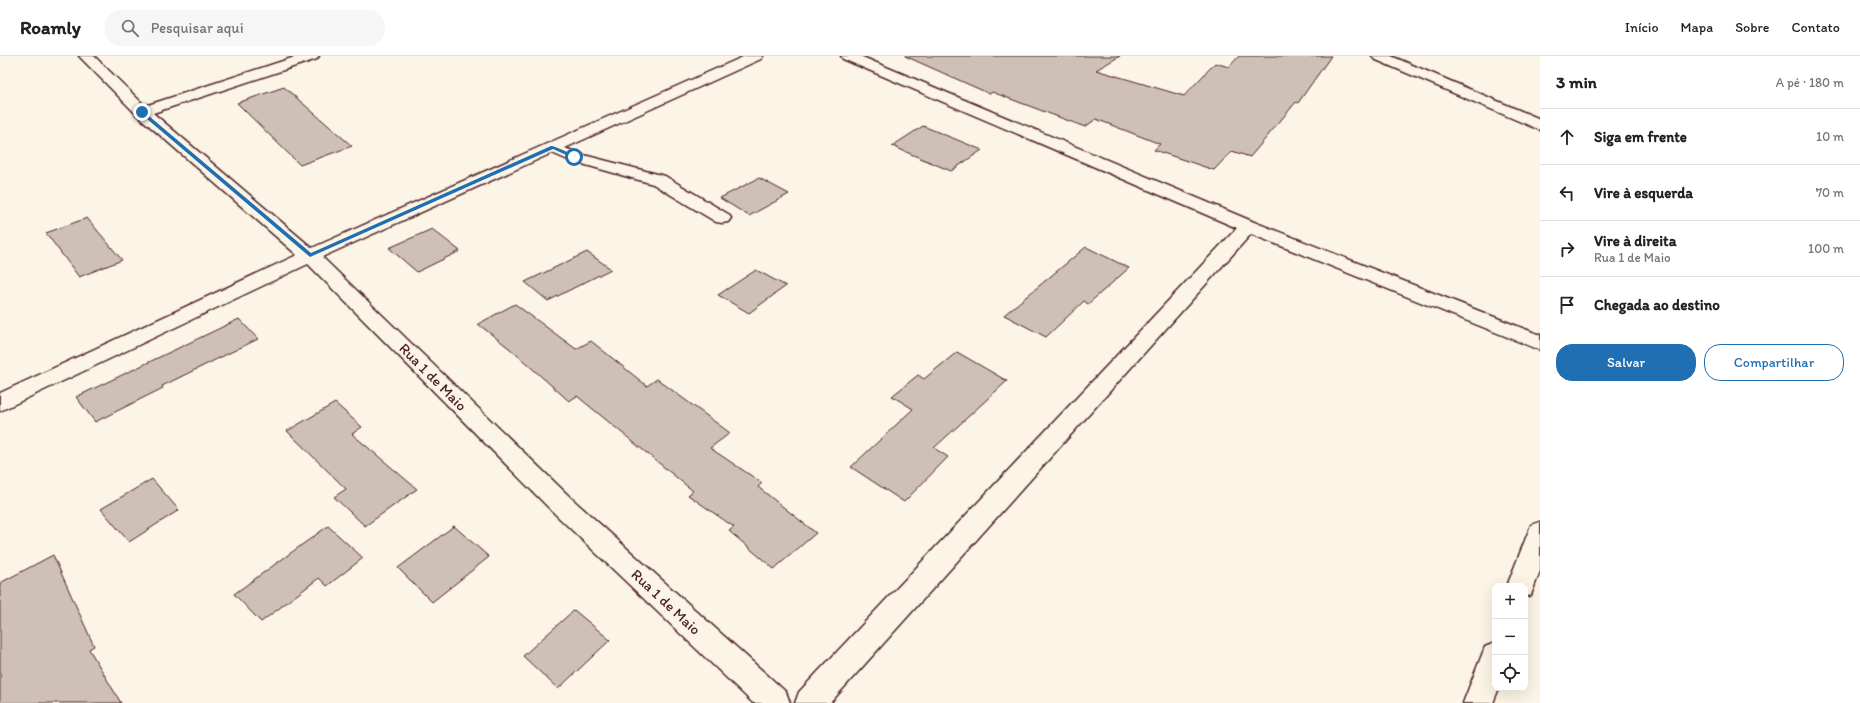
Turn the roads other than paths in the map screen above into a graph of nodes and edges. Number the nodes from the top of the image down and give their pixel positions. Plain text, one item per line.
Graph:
1 (86, 56) edge
2 (312, 56) edge
3 (756, 56) edge
4 (848, 56) edge
5 (1379, 56) edge
6 (142, 112) junction
7 (1540, 124) edge
8 (553, 147) junction
9 (722, 218) dead end
10 (1248, 226) junction
11 (310, 256) junction
12 (1540, 343) edge
13 (0, 403) edge
14 (1540, 533) edge
15 (1522, 583) edge
16 (1492, 665) edge
17 (775, 703) edge
18 (810, 703) edge
19 (1478, 703) edge

1 - 6 street, Rua 1 de Maio
2 - 6 street
3 - 8 street
4 - 10 street
5 - 7 street
6 - 11 street, Rua 1 de Maio
8 - 9 street
8 - 11 street
10 - 12 street
10 - 18 street
11 - 13 street
11 - 17 street, Rua 1 de Maio
14 - 15 street
16 - 19 street

